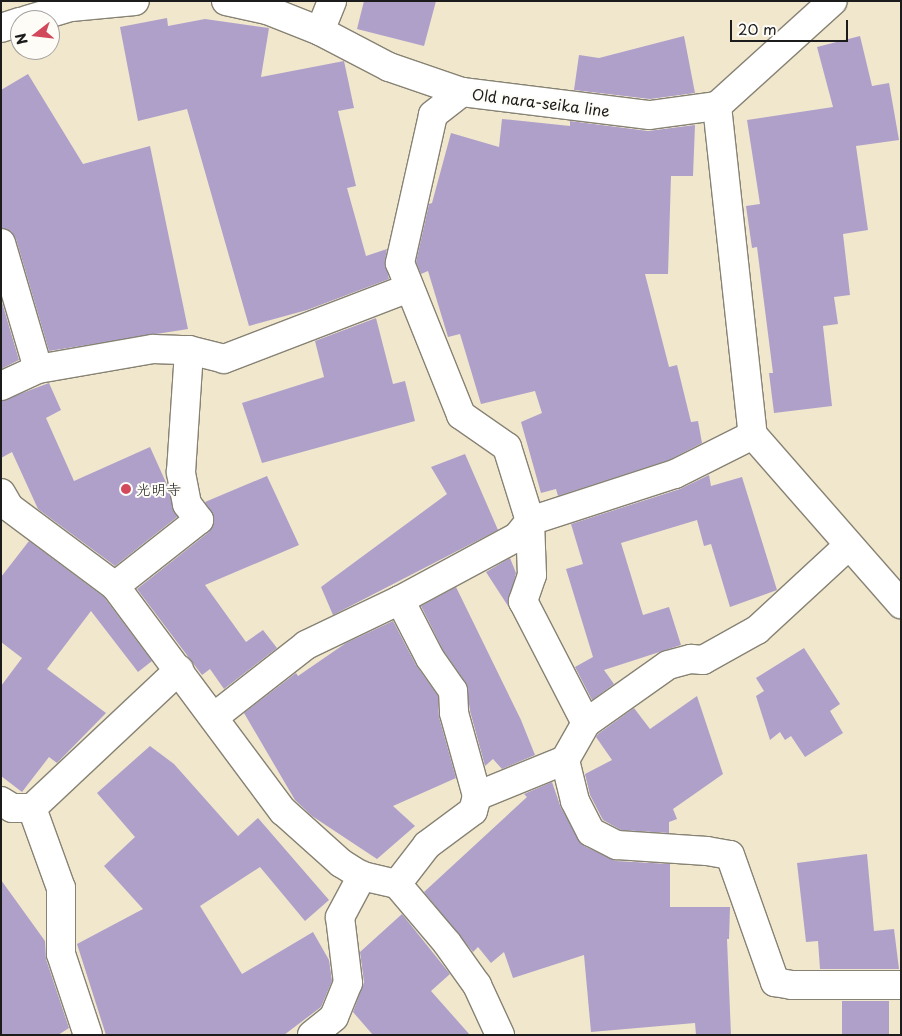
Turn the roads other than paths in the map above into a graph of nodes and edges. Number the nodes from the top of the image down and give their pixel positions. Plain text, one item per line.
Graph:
1 (135, 1) edge
2 (226, 1) edge
3 (332, 1) edge
4 (832, 1) edge
5 (60, 10) edge
6 (320, 31) junction
7 (462, 92) junction
8 (717, 106) junction
9 (1, 243) edge
10 (408, 288) junction
11 (189, 350) junction
12 (38, 369) junction
13 (1, 386) edge
14 (753, 435) junction
15 (4, 508) edge
16 (530, 521) junction
17 (848, 546) junction
18 (115, 586) junction
19 (400, 600) junction
20 (901, 604) edge
21 (179, 670) junction
22 (214, 717) junction
23 (586, 723) junction
24 (565, 760) junction
25 (477, 796) junction
26 (1, 801) edge
27 (32, 808) junction
28 (362, 876) junction
29 (397, 884) junction
30 (901, 985) edge
31 (88, 1035) edge
32 (312, 1035) edge
33 (500, 1035) edge

1 - 5 street
2 - 6 street, Old nara-seika line
3 - 6 street
4 - 8 street
6 - 7 street, Old nara-seika line
7 - 8 street, Old nara-seika line
7 - 10 street
8 - 14 street
9 - 12 street
10 - 11 street
10 - 16 street
11 - 12 street
11 - 18 street
12 - 13 street
14 - 16 street
14 - 17 street
15 - 18 street
16 - 19 street
16 - 23 street
17 - 20 street
17 - 23 street
18 - 21 street
19 - 22 street
19 - 25 street
21 - 22 street
21 - 27 street
22 - 28 street
23 - 24 street
24 - 25 street
24 - 30 street
25 - 29 street
26 - 27 street
27 - 31 street
28 - 29 street
28 - 32 street
29 - 33 street

